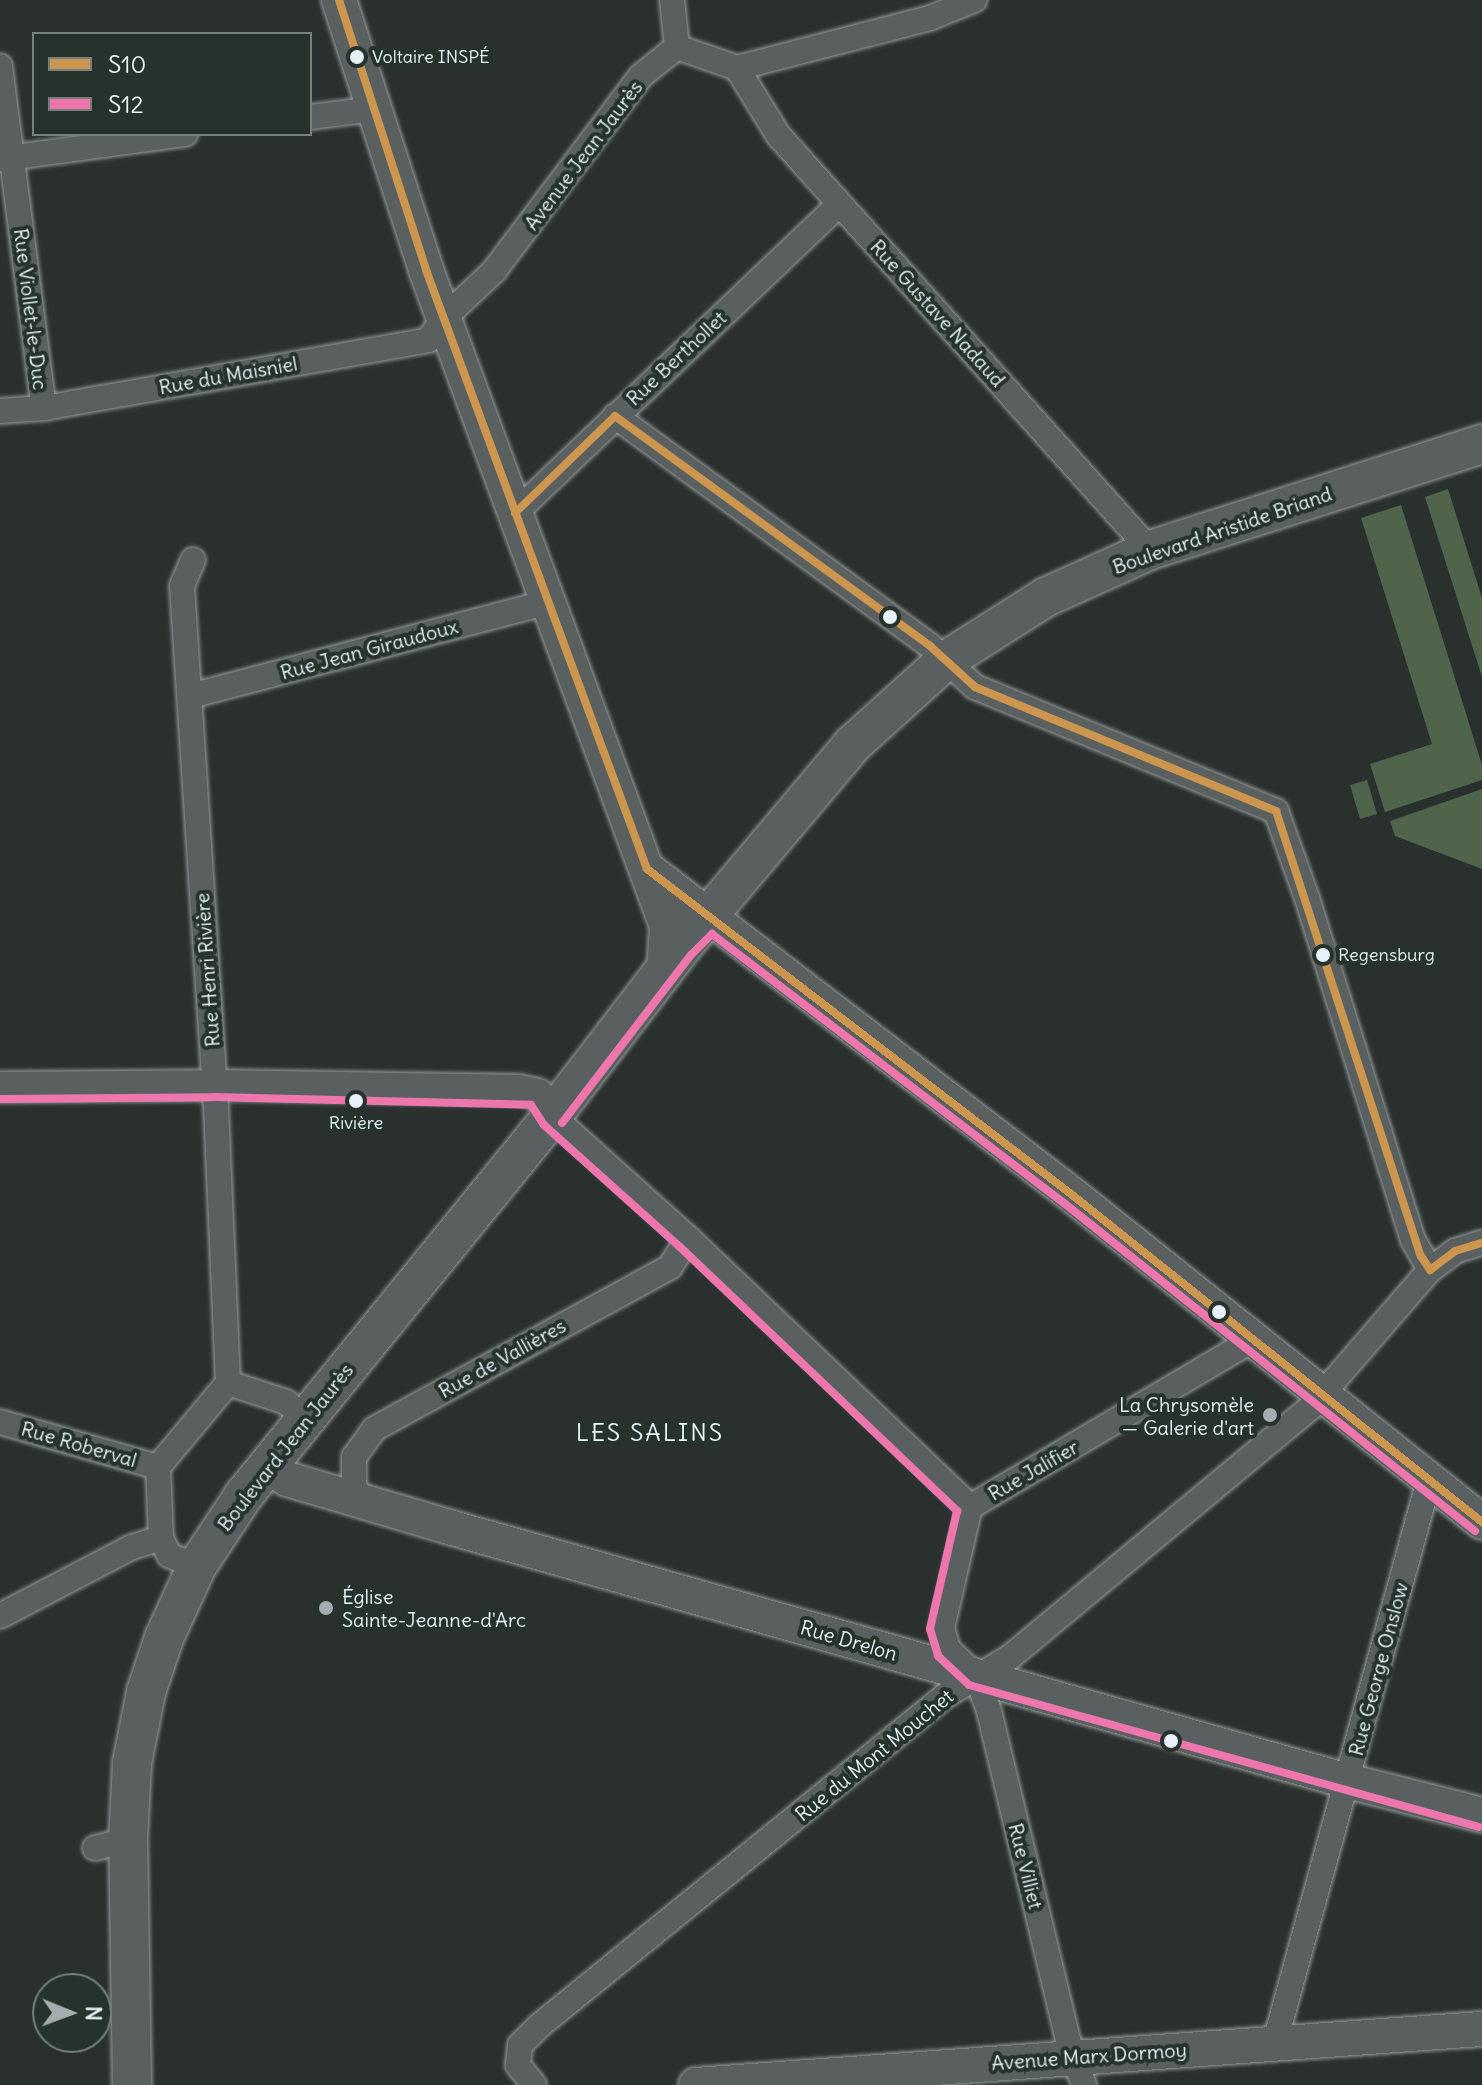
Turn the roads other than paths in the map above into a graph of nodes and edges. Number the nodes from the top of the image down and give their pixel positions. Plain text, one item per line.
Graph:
1 (339, 0) edge
2 (672, 0) edge
3 (974, 0) edge
4 (677, 47) junction
5 (0, 66) edge
6 (737, 68) junction
7 (374, 109) junction
8 (312, 117) edge
9 (170, 136) edge
10 (6, 158) edge
11 (840, 204) junction
12 (444, 318) junction
13 (44, 408) junction
14 (0, 411) edge
15 (615, 416) junction
16 (1482, 444) edge
17 (515, 513) junction
18 (1150, 550) junction
19 (193, 560) dead end
20 (548, 602) junction
21 (945, 661) junction
22 (190, 696) junction
23 (647, 869) junction
24 (710, 918) junction
25 (664, 972) junction
26 (214, 1085) junction
27 (0, 1087) edge
28 (552, 1116) junction
29 (688, 1238) junction
30 (1482, 1243) edge
31 (1430, 1270) junction
32 (1254, 1339) junction
33 (228, 1383) junction
34 (1323, 1397) junction
35 (305, 1418) junction
36 (0, 1422) edge
37 (267, 1465) junction
38 (158, 1467) junction
39 (1429, 1480) junction
40 (359, 1499) junction
41 (970, 1507) junction
42 (1482, 1522) edge
43 (161, 1538) junction
44 (197, 1566) junction
45 (0, 1616) edge
46 (976, 1676) junction
47 (1347, 1781) junction
48 (1482, 1815) edge
49 (1482, 2029) edge
50 (1275, 2042) junction
51 (1080, 2071) edge
52 (515, 2075) edge
53 (806, 2081) edge
54 (132, 2085) edge
55 (534, 2085) edge
56 (696, 2085) edge

1 - 7 main road
2 - 4 street
3 - 6 street
4 - 6 street
4 - 12 street, Avenue Jean Jaurès
5 - 10 street, Rue Viollet-le-Duc
6 - 11 street, Rue Gustave Nadaud
7 - 8 street
7 - 12 main road
9 - 10 street
10 - 13 street, Rue Viollet-le-Duc
11 - 15 street, Rue Berthollet
11 - 18 street, Rue Gustave Nadaud
12 - 13 street, Rue du Maisniel
12 - 17 main road
13 - 14 street, Rue du Maisniel
15 - 17 street, Rue Berthollet
15 - 21 street
16 - 18 main road, Boulevard Aristide Briand
17 - 20 main road
18 - 21 main road, Boulevard Aristide Briand
19 - 22 street, Rue Henri Rivière
20 - 22 street, Rue Jean Giraudoux
20 - 23 main road
21 - 24 main road, Boulevard Aristide Briand
21 - 31 street
22 - 26 street, Rue Henri Rivière
23 - 24 main road
23 - 25 main road
24 - 25 main road, Boulevard Jean Jaurès
24 - 32 main road
25 - 28 main road, Boulevard Jean Jaurès
26 - 27 street
26 - 28 street
26 - 33 street, Rue Henri Rivière
28 - 29 street
28 - 35 main road, Boulevard Jean Jaurès
29 - 40 street, Rue de Vallières
29 - 41 street
30 - 31 street, Rue du Mont Mouchet
31 - 34 street, Rue du Mont Mouchet
32 - 34 main road
32 - 41 street, Rue Jalifier
33 - 35 street
33 - 38 street
34 - 39 main road
34 - 46 street, Rue du Mont Mouchet
35 - 37 main road, Boulevard Jean Jaurès
36 - 38 street, Rue Roberval
37 - 40 main road, Rue Drelon
37 - 44 main road, Boulevard Jean Jaurès
38 - 43 street
39 - 42 main road
39 - 47 street, Rue George Onslow
40 - 46 main road, Rue Drelon
41 - 46 street, Rue Jalifier
43 - 44 street
43 - 45 street
44 - 54 main road, Boulevard Jean Jaurès
46 - 47 main road, Rue Drelon
46 - 51 street, Rue Villiet
46 - 52 street, Rue du Mont Mouchet
47 - 48 main road, Rue Drelon
47 - 50 street, Rue George Onslow
49 - 50 main road, Avenue Marx Dormoy
50 - 51 main road, Avenue Marx Dormoy
51 - 53 main road, Avenue Marx Dormoy
52 - 55 street, Rue du Mont Mouchet
53 - 56 main road, Avenue Marx Dormoy

